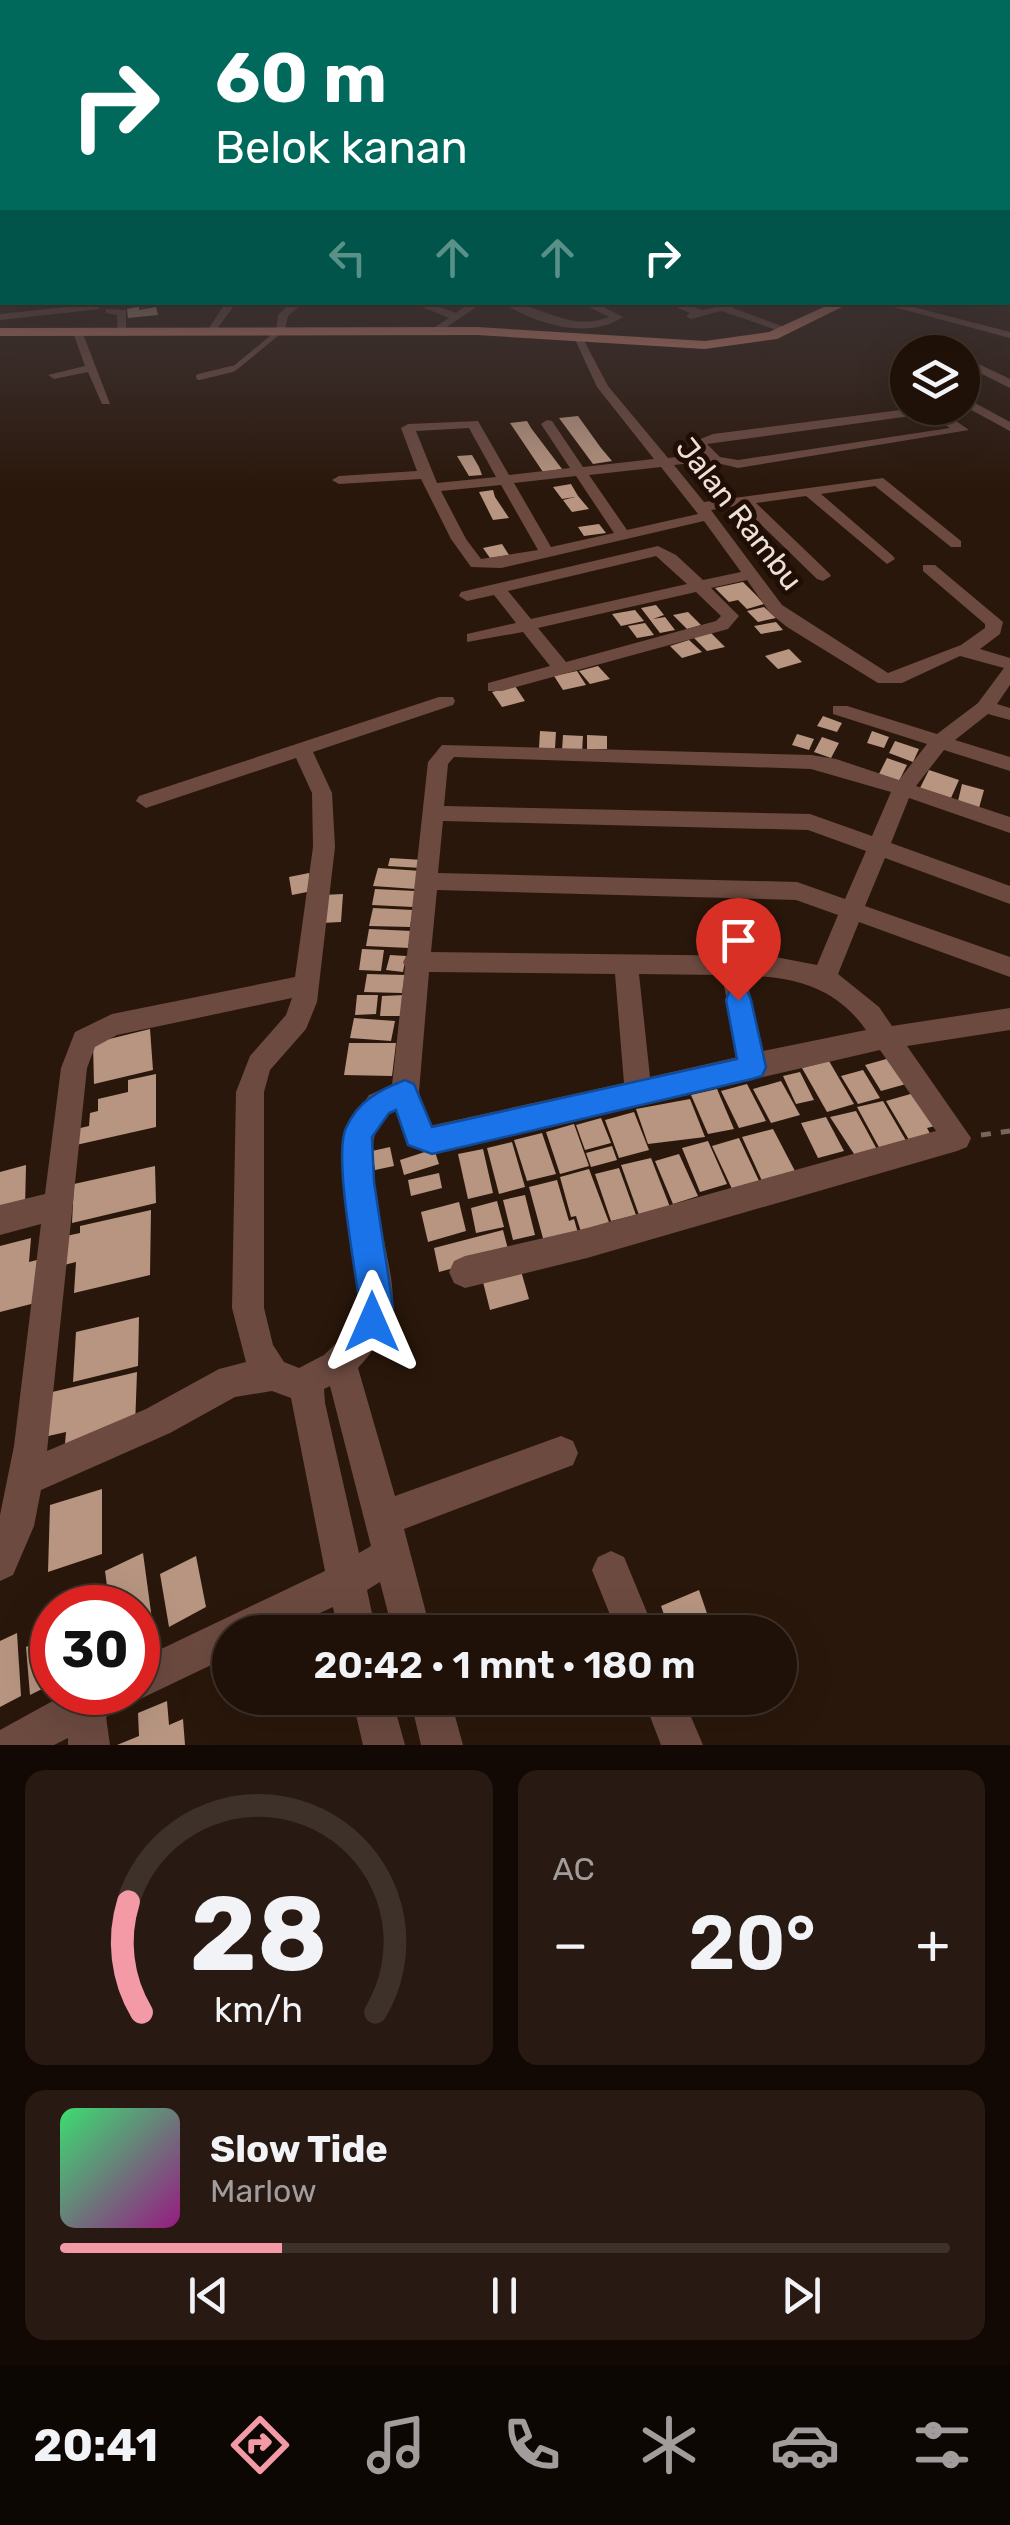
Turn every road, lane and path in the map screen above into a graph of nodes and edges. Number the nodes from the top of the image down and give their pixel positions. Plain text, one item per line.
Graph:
1 (110, 329) edge
2 (114, 329) edge
3 (211, 329) edge
4 (989, 329) edge
5 (436, 330) joint
6 (786, 330) edge
7 (280, 331) junction
8 (0, 332) edge
9 (209, 332) junction
10 (77, 334) junction
11 (112, 334) junction
12 (576, 335) junction
13 (978, 335) edge
14 (1010, 367) edge
15 (91, 368) junction
16 (980, 368) edge
17 (989, 373) junction
18 (54, 375) dead end
19 (199, 377) dead end
20 (1010, 384) edge
21 (106, 401) dead end
22 (980, 410) edge
23 (547, 424) dead end
24 (1010, 427) edge
25 (710, 456) junction
26 (666, 462) junction
27 (578, 472) junction
28 (339, 480) dead end
29 (503, 480) junction
30 (430, 481) junction
31 (808, 490) junction
32 (744, 500) junction
33 (704, 511) junction
34 (623, 535) junction
35 (956, 544) dead end
36 (546, 551) junction
37 (887, 560) dead end
38 (929, 568) dead end
39 (752, 574) junction
40 (823, 576) dead end
41 (700, 586) junction
42 (497, 588) junction
43 (467, 596) dead end
44 (528, 626) junction
45 (473, 638) dead end
46 (966, 650) junction
47 (561, 668) junction
48 (1010, 668) edge
49 (495, 687) dead end
50 (446, 700) dead end
51 (985, 707) junction
52 (840, 710) dead end
53 (1010, 714) edge
54 (940, 742) junction
55 (302, 749) junction
56 (1010, 764) edge
57 (902, 790) junction
58 (146, 801) dead end
59 (435, 814) junction
60 (1010, 825) edge
61 (876, 844) junction
62 (426, 882) junction
63 (1010, 895) edge
64 (855, 910) junction
65 (415, 962) junction
66 (626, 964) junction
67 (732, 966) junction
68 (1010, 967) edge
69 (824, 978) junction
70 (306, 985) junction
71 (1010, 1019) edge
72 (887, 1037) junction
73 (752, 1067) junction
74 (405, 1092) junction
75 (638, 1094) junction
76 (1010, 1131) edge
77 (957, 1138) junction
78 (58, 1205) junction
79 (0, 1220) edge
80 (465, 1272) dead end
81 (272, 1374) junction
82 (321, 1378) junction
83 (560, 1453) dead end
84 (24, 1479) junction
85 (384, 1518) junction
86 (391, 1555) junction
87 (0, 1562) edge
88 (611, 1570) dead end
89 (344, 1582) junction
90 (274, 1615) edge
91 (353, 1615) edge
92 (407, 1615) edge
93 (629, 1615) edge
94 (212, 1645) edge
95 (160, 1669) edge
96 (92, 1715) edge
97 (376, 1715) edge
98 (434, 1715) edge
99 (670, 1715) edge
100 (13, 1745) edge
101 (384, 1745) edge
102 (442, 1745) edge
103 (682, 1745) edge

1 - 11 street
2 - 11 street
3 - 9 street
4 - 13 street
5 - 7 highway
5 - 12 highway
6 - 12 highway
7 - 9 highway
7 - 19 lane
8 - 10 highway
9 - 11 highway
10 - 11 highway
10 - 15 street
12 - 26 street, Jalan Rambu
14 - 17 street
15 - 18 street
15 - 21 street
16 - 17 street
17 - 20 street
22 - 24 street
23 - 27 street
25 - 25 street
25 - 26 street
26 - 27 street
26 - 33 street, Jalan Rambu
27 - 29 street
27 - 34 street
28 - 30 street
29 - 30 street
29 - 30 street
29 - 36 street
30 - 36 street
31 - 32 street
31 - 35 street
31 - 37 street
32 - 33 street
32 - 40 street
33 - 34 street
33 - 39 street, Jalan Rambu
34 - 36 street
38 - 46 street
39 - 41 street
39 - 46 street, Jalan Rambu
41 - 42 street
41 - 44 street
41 - 47 street
42 - 43 street
42 - 44 street
44 - 45 street
44 - 47 street
46 - 48 street
47 - 49 street
48 - 51 street
50 - 55 street
51 - 53 street
51 - 54 street
52 - 54 street
54 - 56 street
54 - 57 street
55 - 58 street
55 - 70 street
57 - 59 street
57 - 60 street
57 - 61 street
59 - 61 street
59 - 62 street
61 - 63 street
61 - 64 street
62 - 64 street
62 - 65 street
64 - 68 street
64 - 69 street
65 - 66 street
65 - 74 street
66 - 67 street
66 - 75 street
67 - 69 street
67 - 73 street
69 - 72 street
70 - 78 street
70 - 81 street
71 - 72 street
72 - 73 street
72 - 77 street
73 - 75 street
74 - 75 street
74 - 82 street
76 - 77 path
77 - 80 street
78 - 79 street
78 - 84 street
81 - 82 street
81 - 84 street
82 - 85 street
82 - 89 street
83 - 85 street
84 - 87 street
85 - 86 street
86 - 89 street
86 - 92 street
88 - 93 street
89 - 90 street
89 - 91 street
94 - 95 street
96 - 100 street
97 - 101 street
98 - 102 street
99 - 103 street

